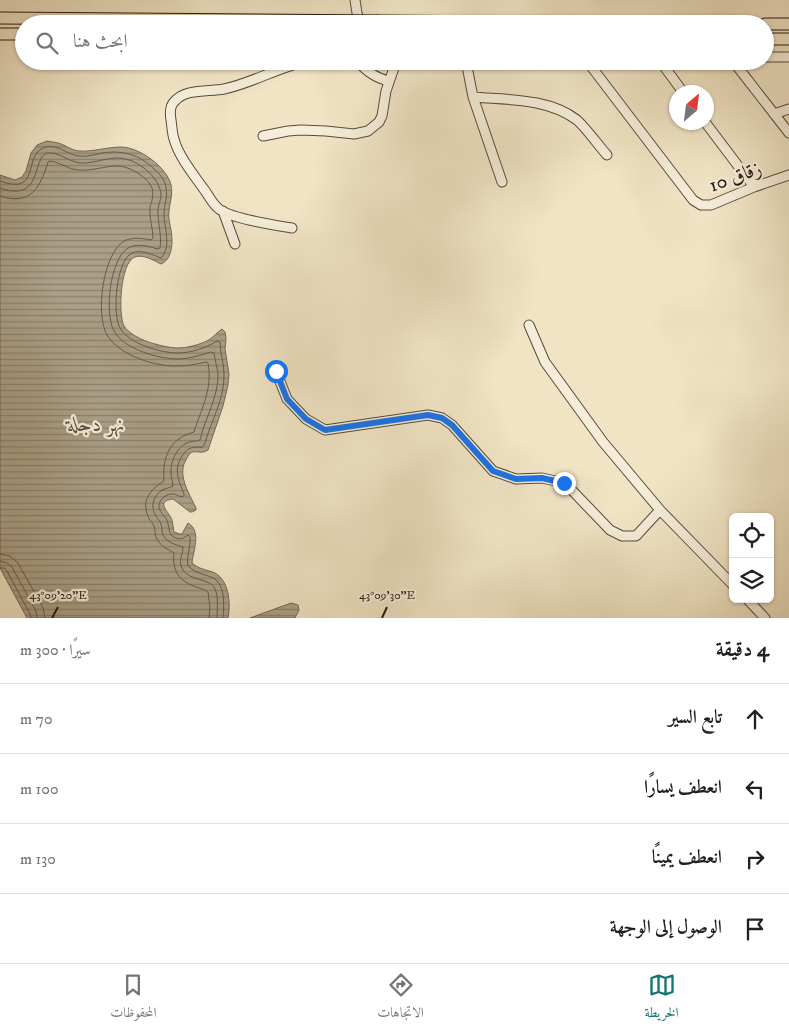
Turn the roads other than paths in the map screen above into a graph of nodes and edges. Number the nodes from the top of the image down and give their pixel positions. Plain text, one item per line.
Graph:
1 (355, 0) edge
2 (358, 15) edge
3 (0, 18) edge
4 (15, 18) edge
5 (774, 24) edge
6 (789, 24) edge
7 (0, 34) edge
8 (15, 34) edge
9 (774, 39) edge
10 (789, 39) edge
11 (774, 57) edge
12 (789, 57) edge
13 (278, 70) edge
14 (367, 70) edge
15 (392, 70) edge
16 (468, 70) edge
17 (594, 70) edge
18 (667, 70) edge
19 (740, 70) edge
20 (389, 80) junction
21 (678, 85) edge
22 (473, 97) junction
23 (789, 109) edge
24 (774, 114) junction
25 (712, 130) edge
26 (789, 133) edge
27 (263, 136) dead end
28 (607, 156) dead end
29 (789, 175) edge
30 (502, 182) dead end
31 (754, 187) junction
32 (223, 211) junction
33 (292, 228) dead end
34 (235, 244) dead end
35 (529, 325) dead end
36 (276, 371) dead end
37 (660, 510) junction
38 (729, 580) edge
39 (751, 603) edge
40 (765, 618) edge

1 - 2 street
3 - 4 main road, bridge
5 - 6 main road
7 - 8 main road
9 - 10 main road
11 - 12 street
13 - 32 street
14 - 20 street
15 - 20 street
16 - 22 street
17 - 31 street, زقاق 10
18 - 21 street
19 - 24 street
20 - 27 street
22 - 28 street
22 - 30 street
23 - 24 street
24 - 26 street
25 - 31 street
29 - 31 street, زقاق 10
32 - 33 street
32 - 34 street
35 - 37 street
36 - 37 street
37 - 38 street
39 - 40 street

